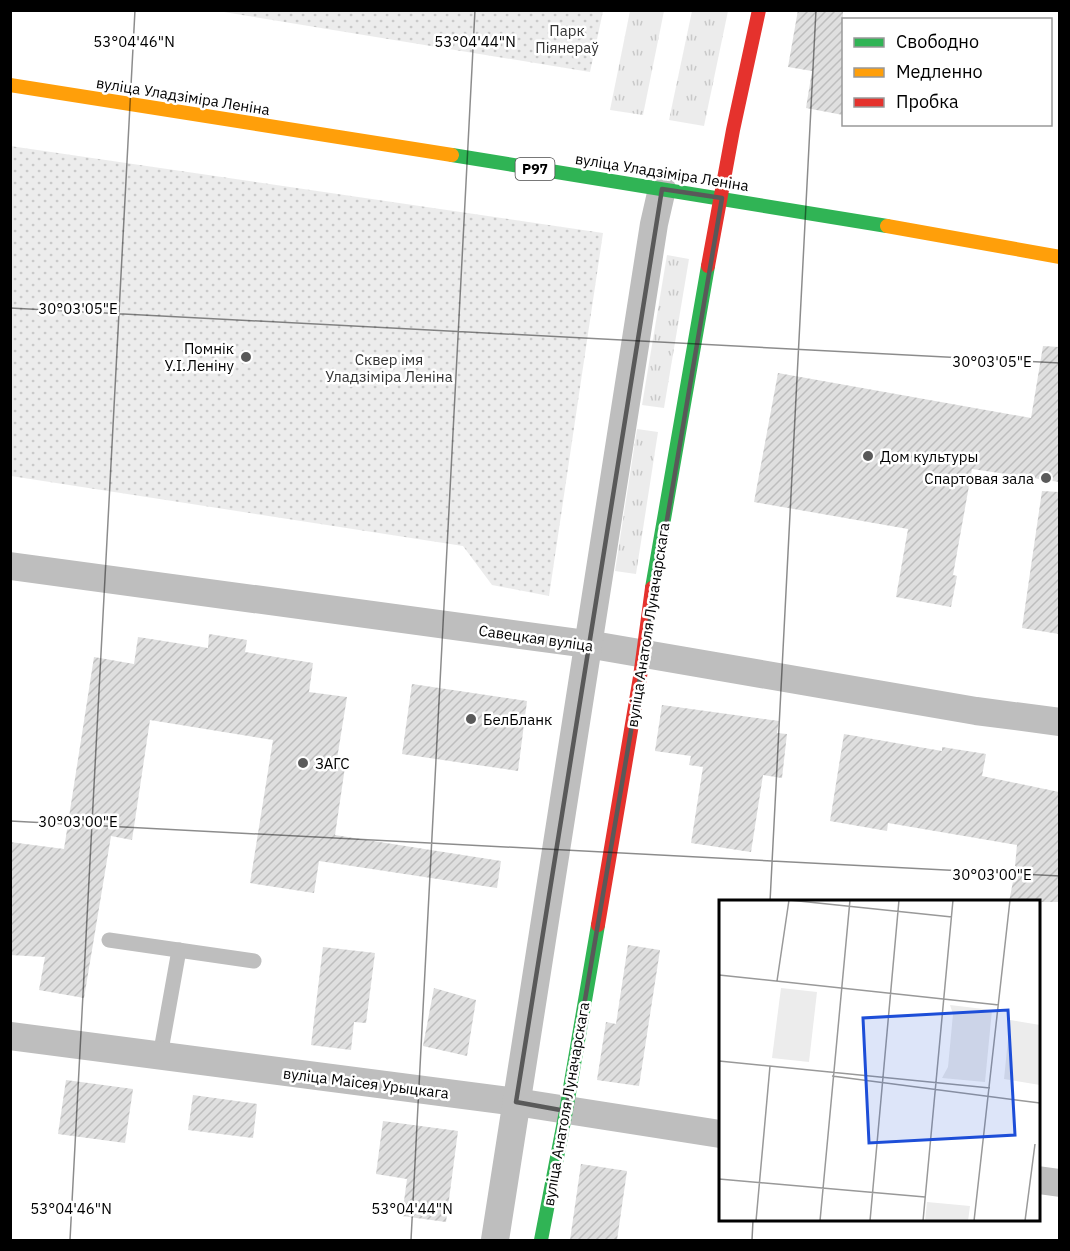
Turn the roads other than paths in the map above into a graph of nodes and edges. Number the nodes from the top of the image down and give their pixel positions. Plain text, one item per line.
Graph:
1 (759, 10) edge
2 (10, 85) edge
3 (662, 189) junction
4 (722, 198) junction
5 (1059, 257) edge
6 (10, 566) edge
7 (588, 645) junction
8 (644, 654) junction
9 (1059, 722) edge
10 (109, 940) dead end
11 (179, 950) junction
12 (254, 961) dead end
13 (10, 1036) edge
14 (160, 1056) junction
15 (516, 1102) junction
16 (566, 1111) junction
17 (719, 1134) edge
18 (1040, 1180) edge
19 (1059, 1183) edge
20 (495, 1240) edge
21 (541, 1240) edge

1 - 4 street, вуліца Анатоля Луначарскага
2 - 3 street, вуліца Уладзіміра Леніна / Р97
3 - 4 street, вуліца Уладзіміра Леніна / Р97
3 - 7 street
4 - 5 street, вуліца Уладзіміра Леніна / Р97
4 - 8 street, вуліца Анатоля Луначарскага
6 - 7 street, Савецкая вуліца
7 - 8 street, Савецкая вуліца
7 - 15 street
8 - 9 street, Савецкая вуліца
8 - 16 street, вуліца Анатоля Луначарскага
10 - 11 lane
11 - 12 lane
11 - 14 lane
13 - 14 street, вуліца Маісея Урыцкага
14 - 15 street, вуліца Маісея Урыцкага
15 - 16 street, вуліца Маісея Урыцкага
15 - 20 street
16 - 17 street, вуліца Маісея Урыцкага
16 - 21 street, вуліца Анатоля Луначарскага
18 - 19 street

